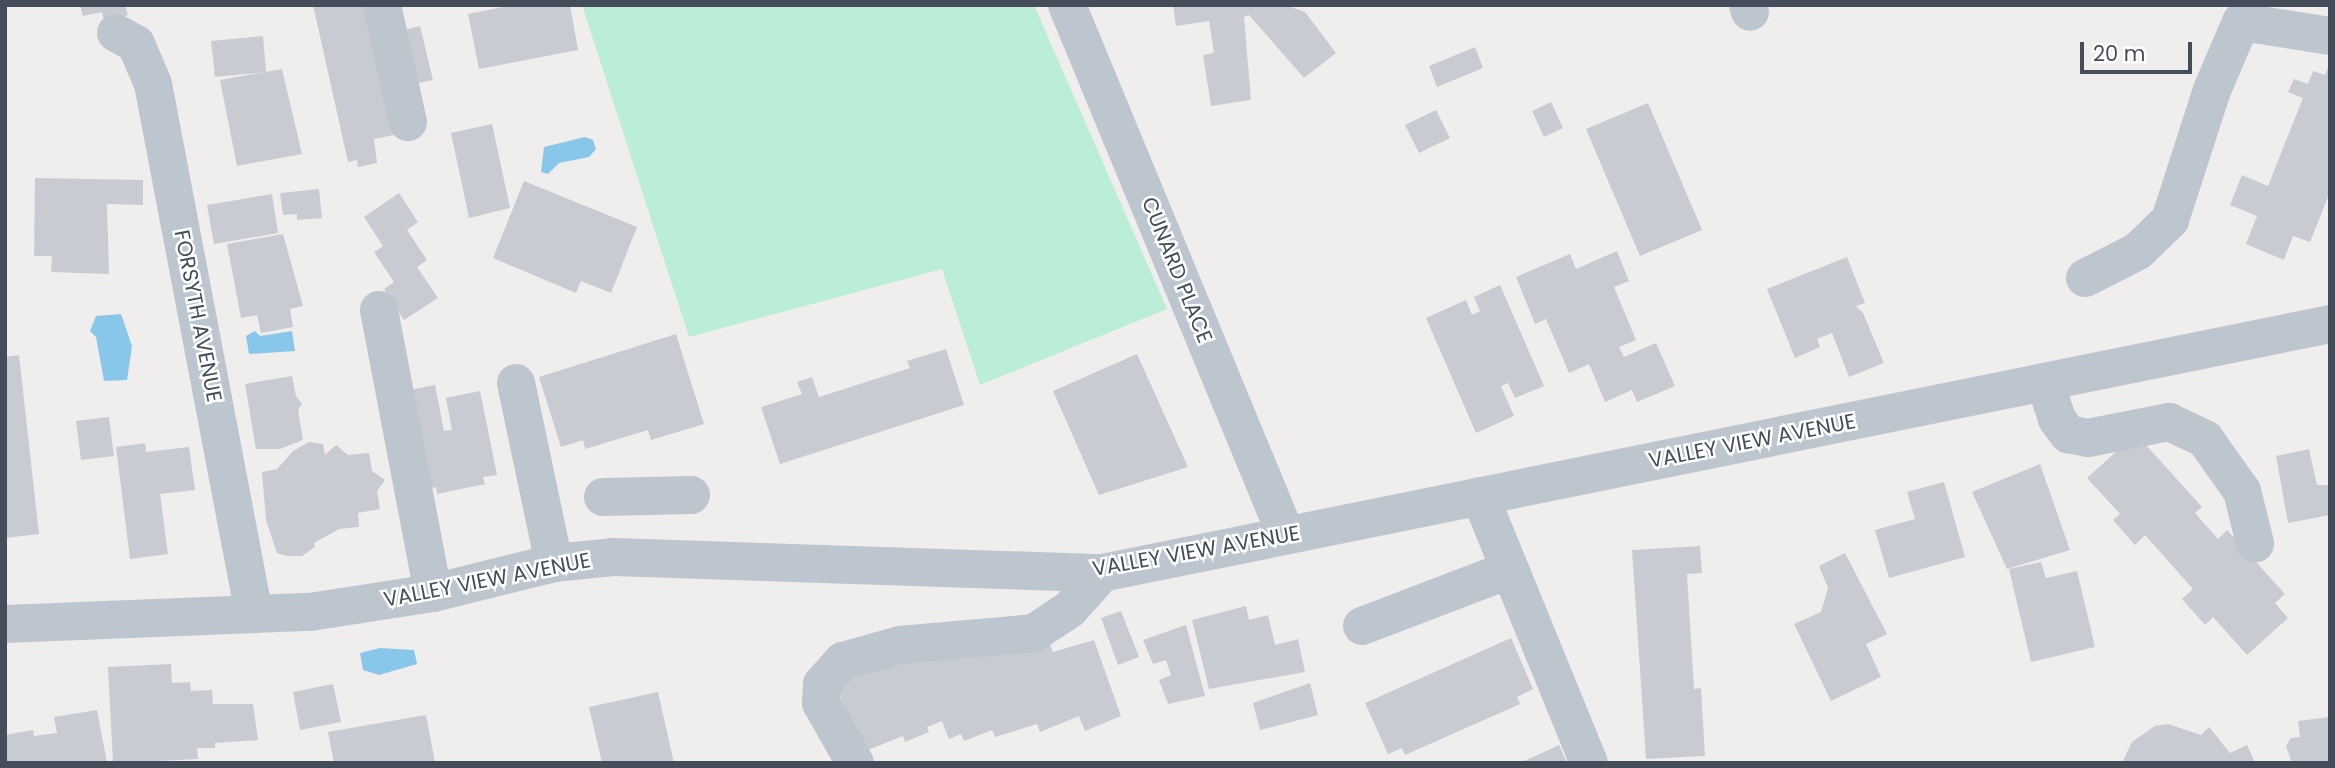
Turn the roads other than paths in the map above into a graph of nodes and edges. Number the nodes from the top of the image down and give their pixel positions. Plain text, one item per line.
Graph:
1 (382, 5) edge
2 (1067, 5) edge
3 (116, 33) dead end
4 (2330, 36) edge
5 (408, 122) dead end
6 (2085, 278) dead end
7 (379, 310) dead end
8 (2330, 324) edge
9 (2045, 382) junction
10 (516, 383) dead end
11 (691, 495) dead end
12 (1480, 496) junction
13 (603, 497) dead end
14 (645, 497) junction
15 (1286, 535) junction
16 (2255, 543) dead end
17 (646, 556) junction
18 (554, 563) junction
19 (1509, 570) junction
20 (1102, 573) junction
21 (433, 593) junction
22 (254, 614) junction
23 (5, 624) edge
24 (1362, 626) dead end
25 (855, 763) edge
26 (1589, 763) edge

1 - 5 street
2 - 15 street, CUNARD PLACE
3 - 22 street, FORSYTH AVENUE
4 - 6 street
7 - 21 street
8 - 9 street, VALLEY VIEW AVENUE
9 - 12 street, VALLEY VIEW AVENUE
9 - 16 street
10 - 18 street
11 - 14 street
12 - 15 street, VALLEY VIEW AVENUE
12 - 19 street
13 - 14 street
14 - 17 street
15 - 20 street, VALLEY VIEW AVENUE
17 - 18 street, VALLEY VIEW AVENUE
17 - 20 street, VALLEY VIEW AVENUE
18 - 21 street, VALLEY VIEW AVENUE
19 - 24 street
19 - 26 street
20 - 25 street
21 - 22 street, VALLEY VIEW AVENUE
22 - 23 street, VALLEY VIEW AVENUE

